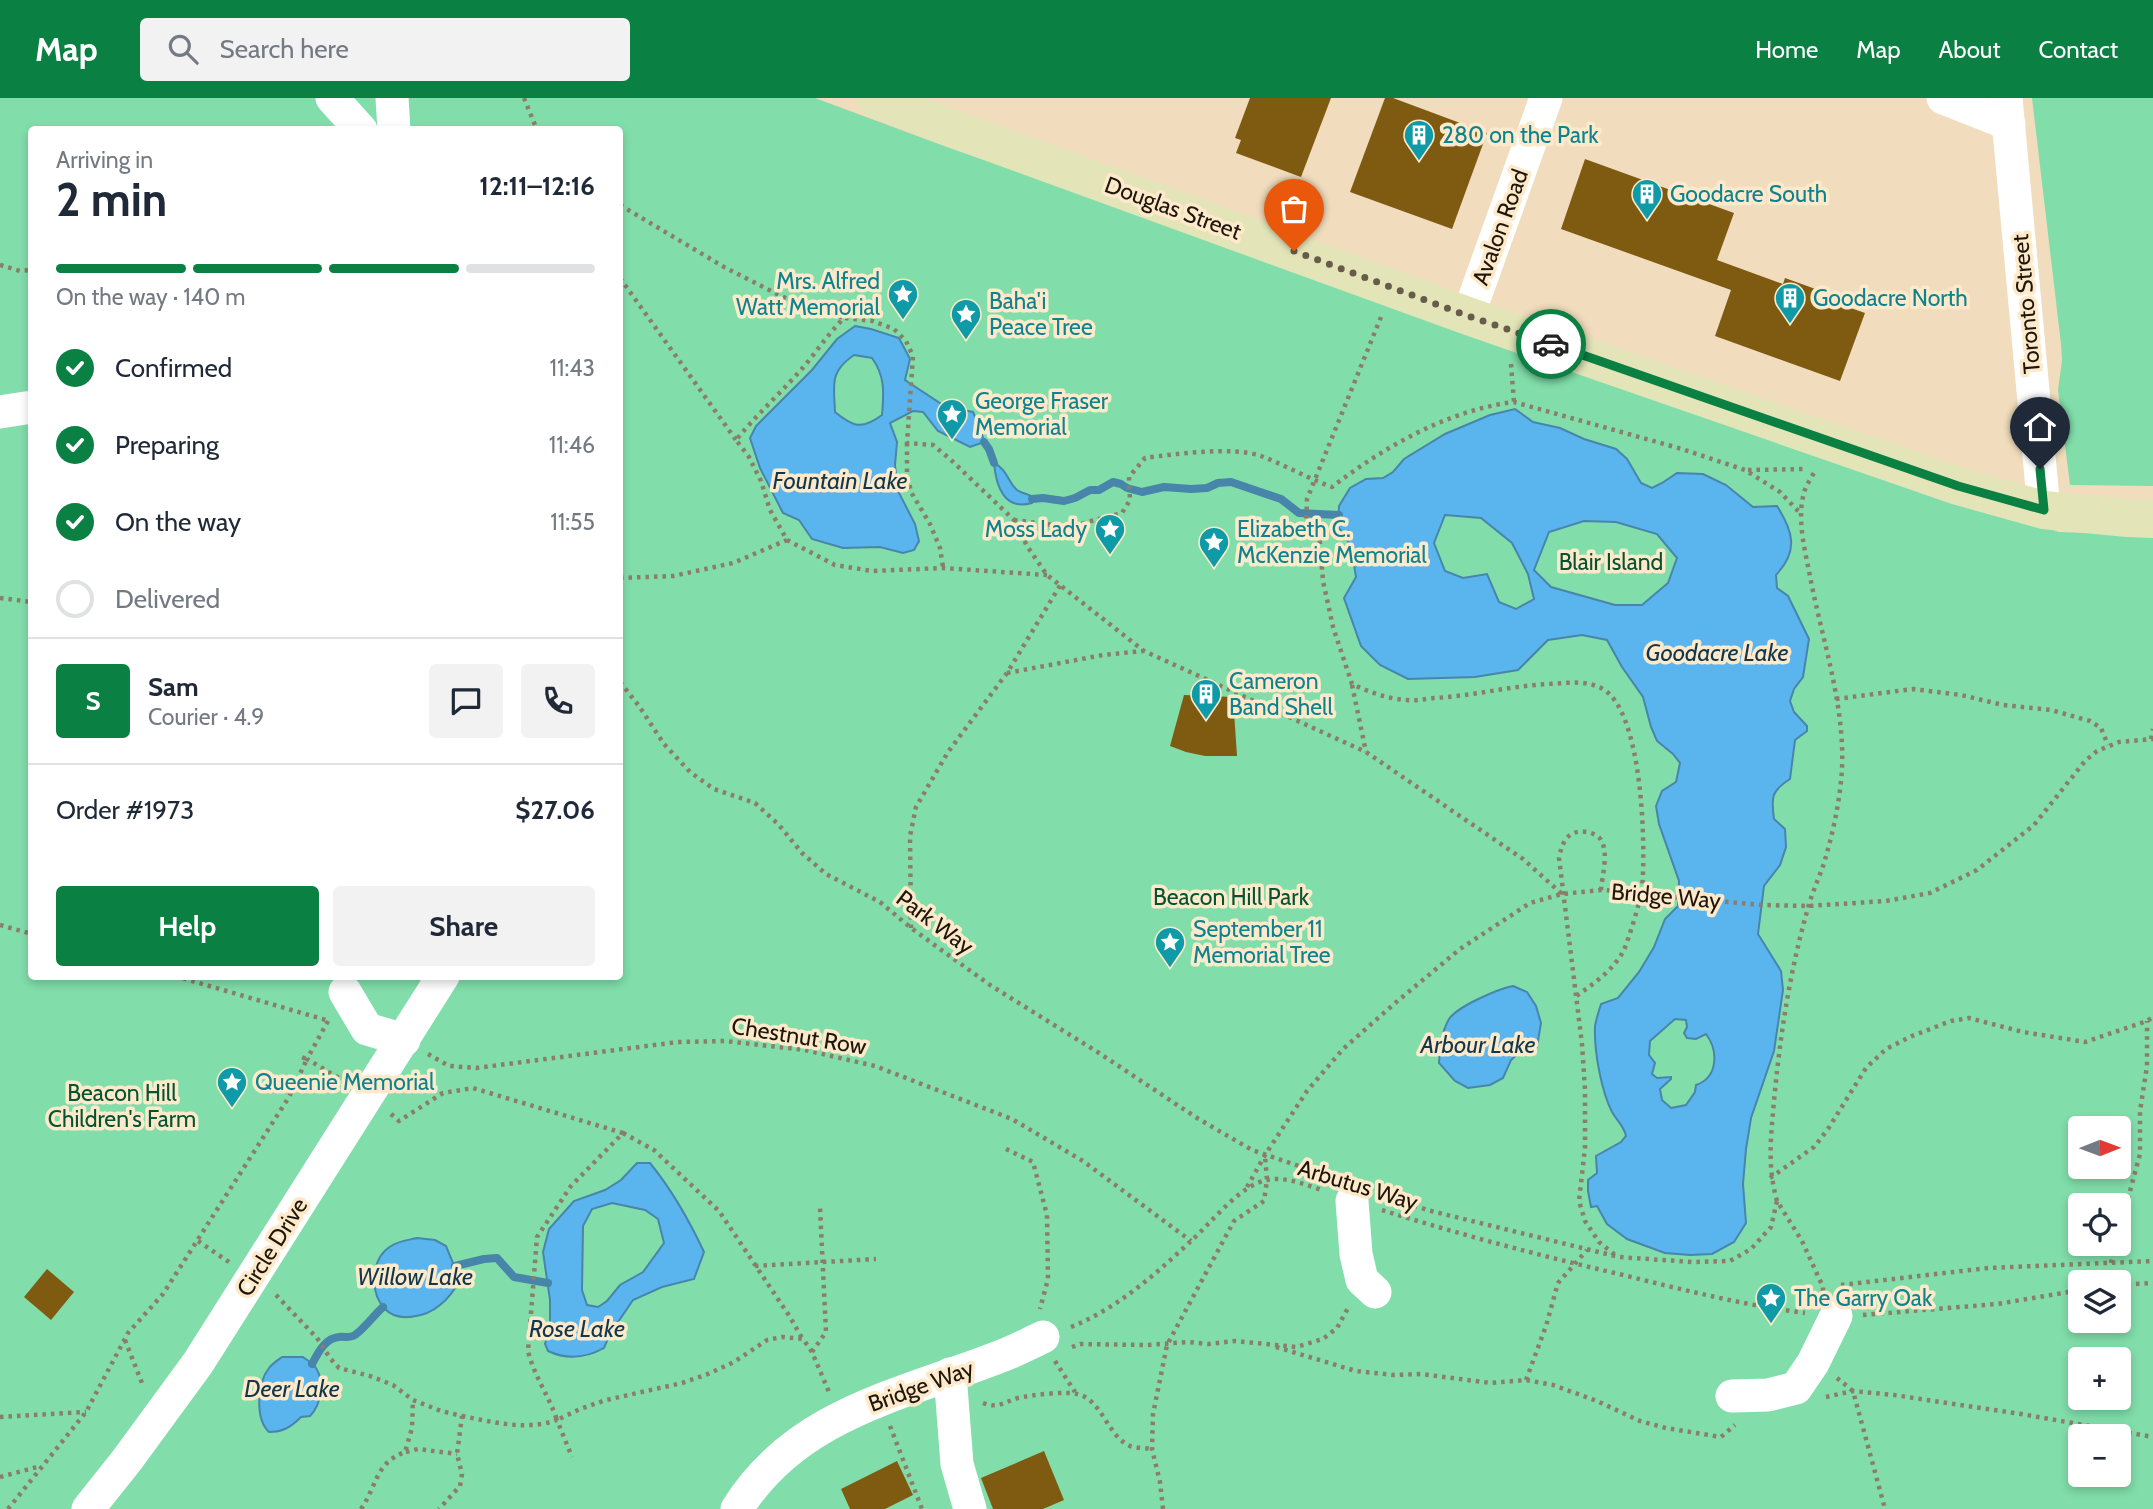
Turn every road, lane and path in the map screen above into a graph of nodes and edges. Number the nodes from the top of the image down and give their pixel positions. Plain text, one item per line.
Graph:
1 (392, 98) edge
2 (524, 98) edge
3 (875, 98) edge
4 (1546, 98) edge
5 (1943, 98) edge
6 (334, 99) edge
7 (2008, 111) edge
8 (358, 126) edge
9 (394, 126) edge
10 (535, 126) edge
11 (623, 207) edge
12 (0, 265) edge
13 (28, 270) edge
14 (623, 282) edge
15 (1393, 287) junction
16 (1468, 316) junction
17 (844, 318) junction
18 (28, 408) edge
19 (0, 412) edge
20 (736, 440) junction
21 (907, 443) junction
22 (1824, 454) junction
23 (1745, 470) junction
24 (1313, 481) junction
25 (2044, 510) junction
26 (1801, 515) junction
27 (2153, 519) edge
28 (1014, 520) junction
29 (787, 540) junction
30 (943, 568) junction
31 (1047, 575) junction
32 (623, 578) edge
33 (1060, 584) junction
34 (0, 598) edge
35 (28, 602) edge
36 (1144, 651) junction
37 (1007, 673) junction
38 (1352, 684) junction
39 (623, 686) edge
40 (1836, 699) junction
41 (2153, 729) edge
42 (2152, 739) edge
43 (2108, 745) junction
44 (1366, 752) junction
45 (1601, 890) junction
46 (1642, 892) junction
47 (1562, 894) junction
48 (1808, 906) junction
49 (0, 925) edge
50 (911, 928) junction
51 (28, 933) edge
52 (189, 980) edge
53 (441, 980) edge
54 (345, 992) joint
55 (1575, 997) junction
56 (2153, 1017) edge
57 (328, 1021) junction
58 (2147, 1021) junction
59 (367, 1029) junction
60 (404, 1040) junction
61 (300, 1057) dead end
62 (307, 1059) junction
63 (368, 1095) junction
64 (623, 1133) junction
65 (1006, 1149) dead end
66 (1265, 1155) junction
67 (1770, 1178) junction
68 (1267, 1180) junction
69 (1246, 1188) junction
70 (1356, 1191) junction
71 (2130, 1193) edge
72 (1777, 1201) junction
73 (820, 1208) dead end
74 (1191, 1241) junction
75 (1587, 1250) junction
76 (2113, 1256) edge
77 (1619, 1258) junction
78 (876, 1259) dead end
79 (2153, 1261) edge
80 (823, 1262) junction
81 (2111, 1263) junction
82 (1575, 1264) junction
83 (755, 1266) junction
84 (2153, 1283) edge
85 (2131, 1284) edge
86 (1369, 1286) joint
87 (1832, 1301) junction
88 (317, 1338) dead end
89 (1051, 1338) junction
90 (125, 1339) junction
91 (803, 1339) junction
92 (1167, 1345) junction
93 (1276, 1346) junction
94 (812, 1352) junction
95 (1813, 1363) junction
96 (950, 1374) junction
97 (1526, 1380) junction
98 (142, 1383) dead end
99 (1853, 1391) junction
100 (1825, 1397) dead end
101 (413, 1400) junction
102 (1738, 1407) joint
103 (86, 1412) junction
104 (886, 1415) dead end
105 (462, 1416) junction
106 (840, 1416) junction
107 (0, 1417) edge
108 (557, 1420) junction
109 (2153, 1437) edge
110 (1152, 1450) junction
111 (405, 1452) junction
112 (457, 1454) junction
113 (572, 1457) dead end
114 (42, 1466) junction
115 (0, 1477) edge
116 (8, 1509) edge
117 (88, 1509) edge
118 (360, 1509) edge
119 (439, 1509) edge
120 (737, 1509) edge
121 (922, 1509) edge
122 (970, 1509) edge
123 (1163, 1509) edge
124 (1885, 1509) edge

1 - 9 street
2 - 10 path
3 - 15 main road, Douglas Street
4 - 16 street, Avalon Road
5 - 7 street
6 - 8 street
7 - 25 street, Toronto Street
11 - 17 path
12 - 13 path
14 - 20 path
15 - 16 main road, Douglas Street
15 - 24 path
16 - 22 main road, Douglas Street
17 - 20 path
17 - 21 path
18 - 19 street
20 - 29 path
21 - 28 path
21 - 30 path
22 - 23 path
22 - 25 main road, Douglas Street
22 - 26 path
23 - 24 path
23 - 26 path
24 - 28 path
24 - 38 path
25 - 27 main road, Douglas Street
26 - 40 path
28 - 31 path
29 - 30 path
29 - 32 path
30 - 31 path
31 - 33 path
33 - 36 path
33 - 37 path
34 - 35 path
36 - 37 path
36 - 44 path
37 - 50 path
38 - 44 path
38 - 46 path
39 - 50 path, Park Way
40 - 43 path
40 - 48 path
41 - 42 path
42 - 43 path
43 - 48 path, Bridge Way
44 - 47 path
45 - 46 path, Bridge Way
45 - 47 path, Bridge Way
45 - 47 path
46 - 48 path, Bridge Way
46 - 55 path
47 - 55 path
47 - 66 path, Bridge Way
48 - 67 path
49 - 51 path
50 - 66 path, Park Way
52 - 57 path
53 - 60 street, Circle Drive
54 - 57 path
54 - 59 street
55 - 77 path
56 - 58 path
57 - 59 path
57 - 62 path
58 - 67 path
58 - 71 path
59 - 60 street
60 - 63 street, Circle Drive
60 - 74 path, Chestnut Row
61 - 62 path
62 - 63 path
62 - 90 path
63 - 64 path
63 - 117 street, Circle Drive
64 - 83 path
64 - 108 path
65 - 89 path
66 - 68 path
66 - 69 path, Bridge Way
66 - 70 path, Park Way
67 - 72 path
68 - 69 path, Arbutus Way
68 - 70 path, Arbutus Way
68 - 92 path
69 - 74 path, Arbutus Way
70 - 75 path
70 - 82 path, Arbutus Way
70 - 86 street
72 - 77 path
72 - 87 path
73 - 80 path
74 - 89 path, Arbutus Way
75 - 77 path
75 - 82 path
76 - 81 path
78 - 80 path
79 - 81 path
80 - 83 path
80 - 94 path
81 - 87 path
82 - 97 path
83 - 91 path
84 - 85 path
86 - 93 path
87 - 95 street
88 - 101 path
89 - 92 path
89 - 96 street, Bridge Way
89 - 110 path
90 - 98 path
90 - 103 path
91 - 94 path
91 - 108 path
92 - 93 path
92 - 110 path
93 - 97 path
94 - 106 path
95 - 99 path
95 - 102 street
96 - 106 street, Bridge Way
96 - 122 street
97 - 102 path
99 - 100 path
99 - 109 path
99 - 124 path
101 - 105 path
101 - 111 path
103 - 107 path
103 - 114 path
104 - 121 path
105 - 108 path
105 - 112 path
106 - 120 street, Bridge Way
108 - 113 path
110 - 123 path
111 - 112 path
111 - 118 path
112 - 119 path
114 - 115 path
114 - 116 path

